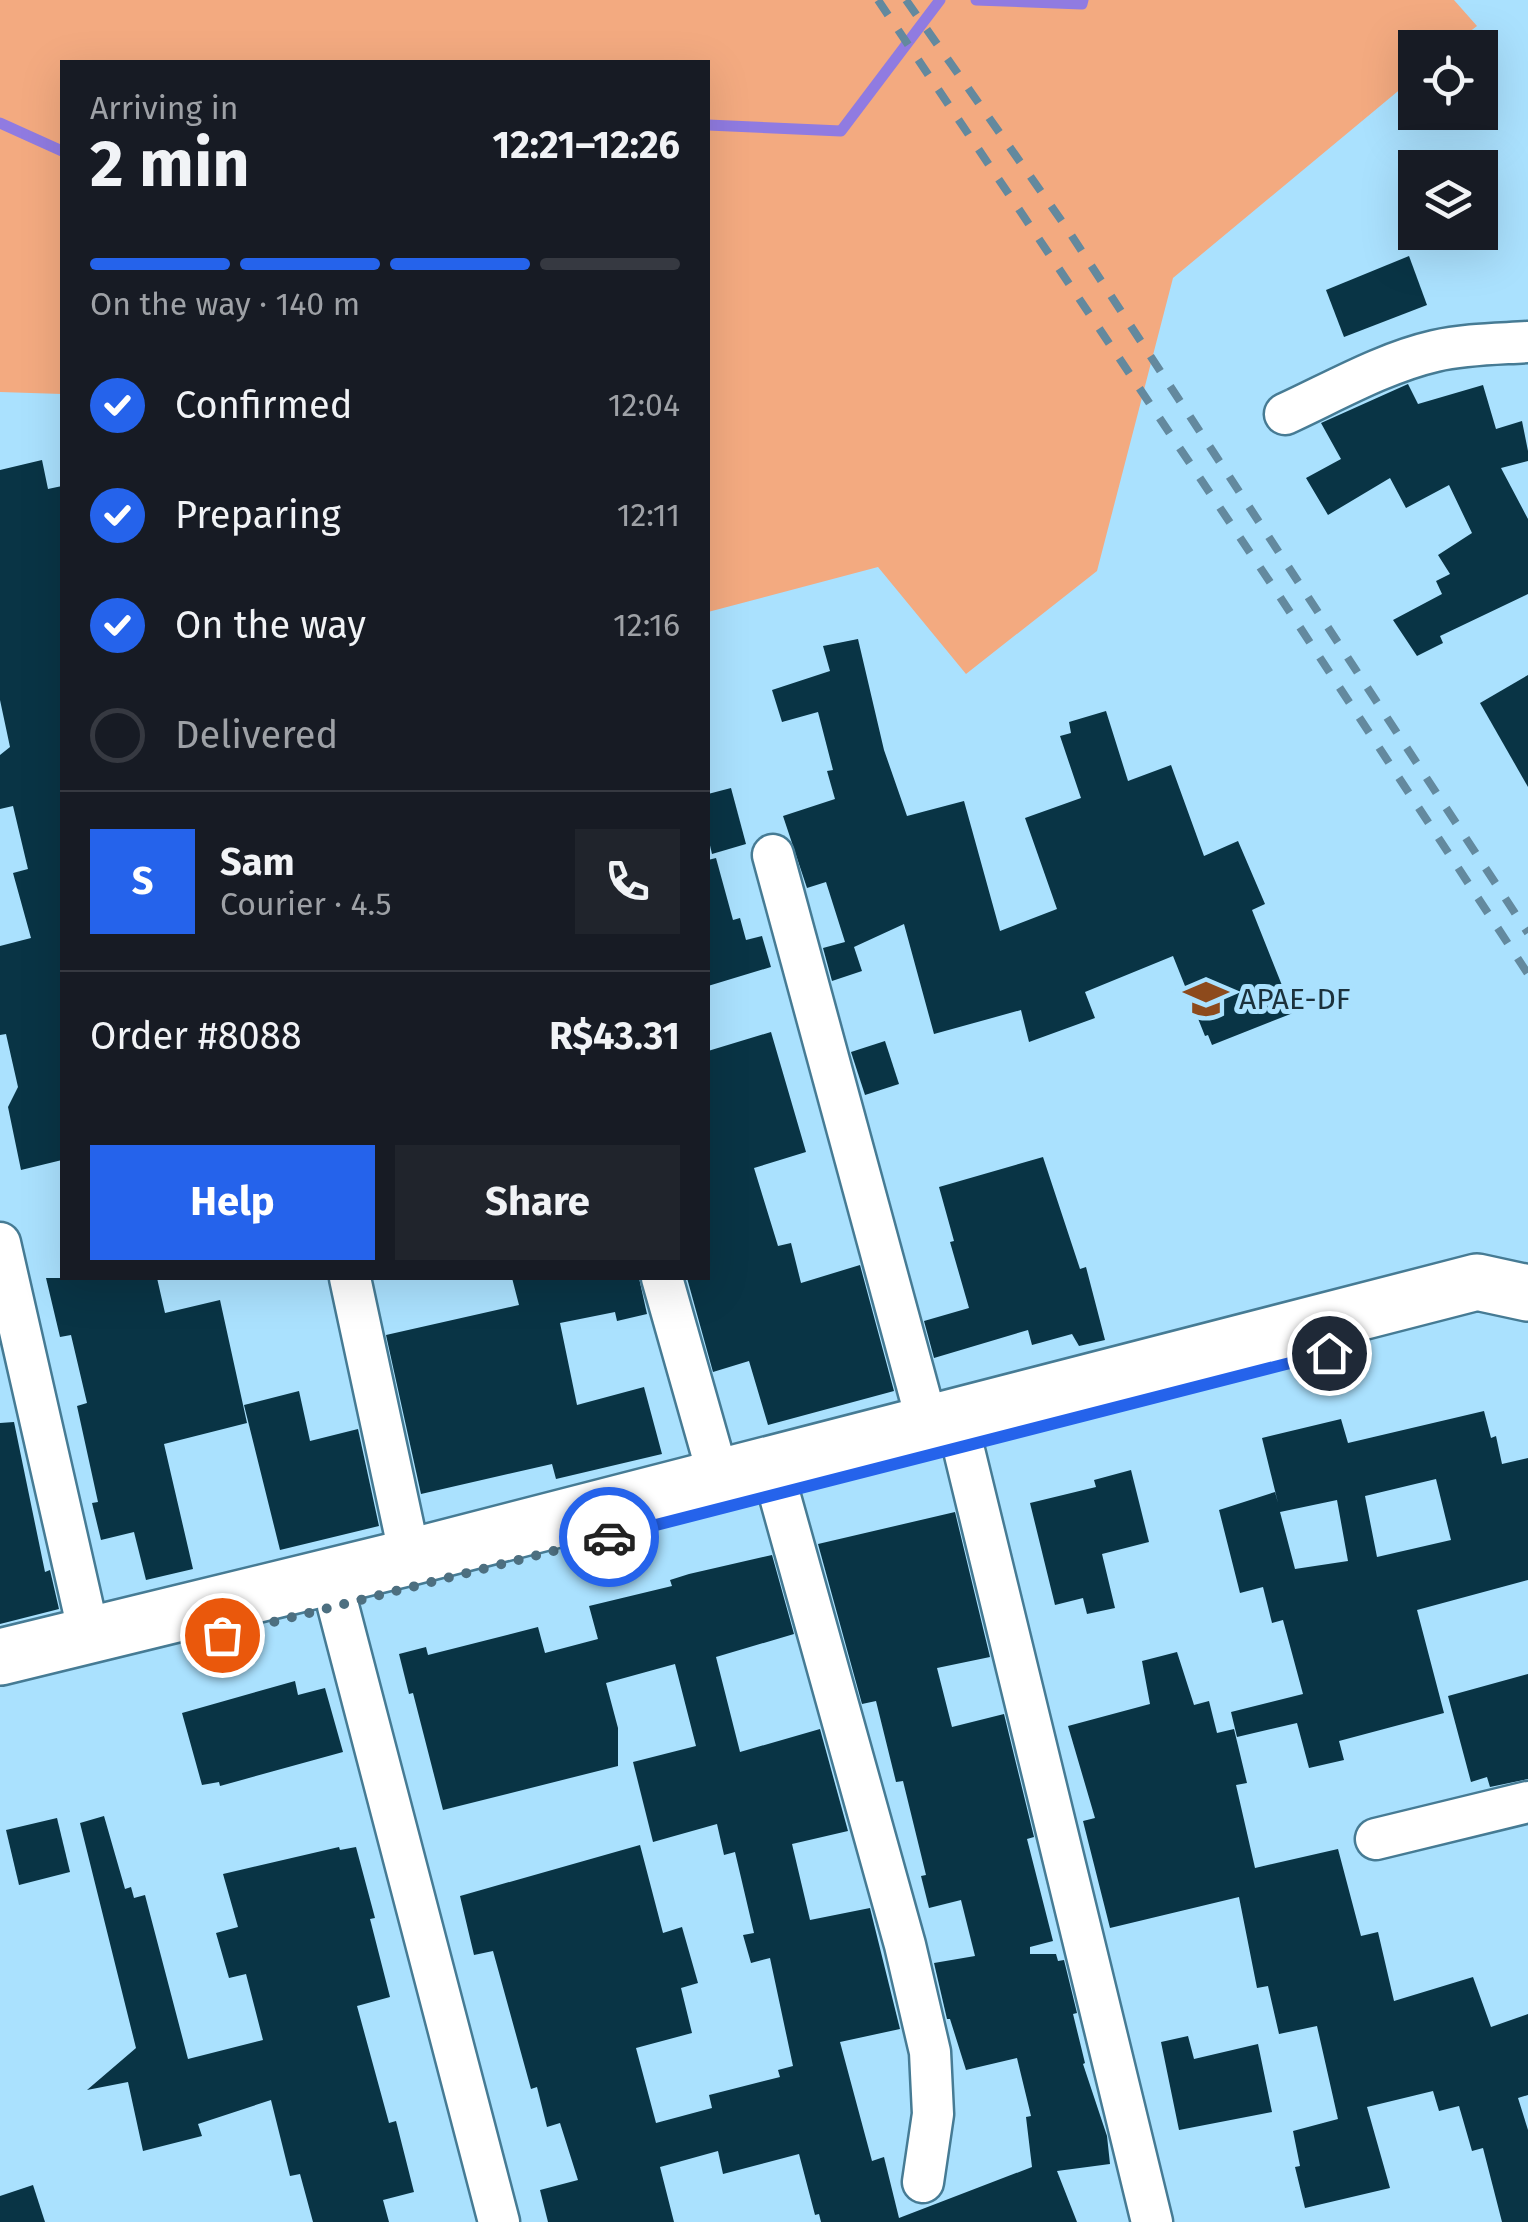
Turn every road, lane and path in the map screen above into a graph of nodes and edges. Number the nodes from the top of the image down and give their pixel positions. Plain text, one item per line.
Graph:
1 (1528, 342) edge
2 (1285, 414) dead end
3 (773, 855) dead end
4 (0, 1243) edge
5 (350, 1280) edge
6 (663, 1280) edge
7 (1528, 1293) edge
8 (1528, 1316) edge
9 (945, 1434) junction
10 (718, 1476) junction
11 (779, 1493) junction
12 (410, 1557) junction
13 (338, 1606) junction
14 (89, 1634) junction
15 (0, 1658) edge
16 (0, 1692) edge
17 (1528, 1802) edge
18 (1376, 1840) dead end
19 (922, 2182) dead end
20 (499, 2222) edge
21 (1152, 2222) edge

1 - 2 street
3 - 9 street
4 - 14 street
5 - 12 street
6 - 10 street
7 - 9 street
8 - 9 street
9 - 10 street
9 - 11 street
9 - 21 street
10 - 12 street
11 - 13 street
11 - 19 street
12 - 14 street
13 - 16 street
13 - 20 street
14 - 15 street
17 - 18 street

